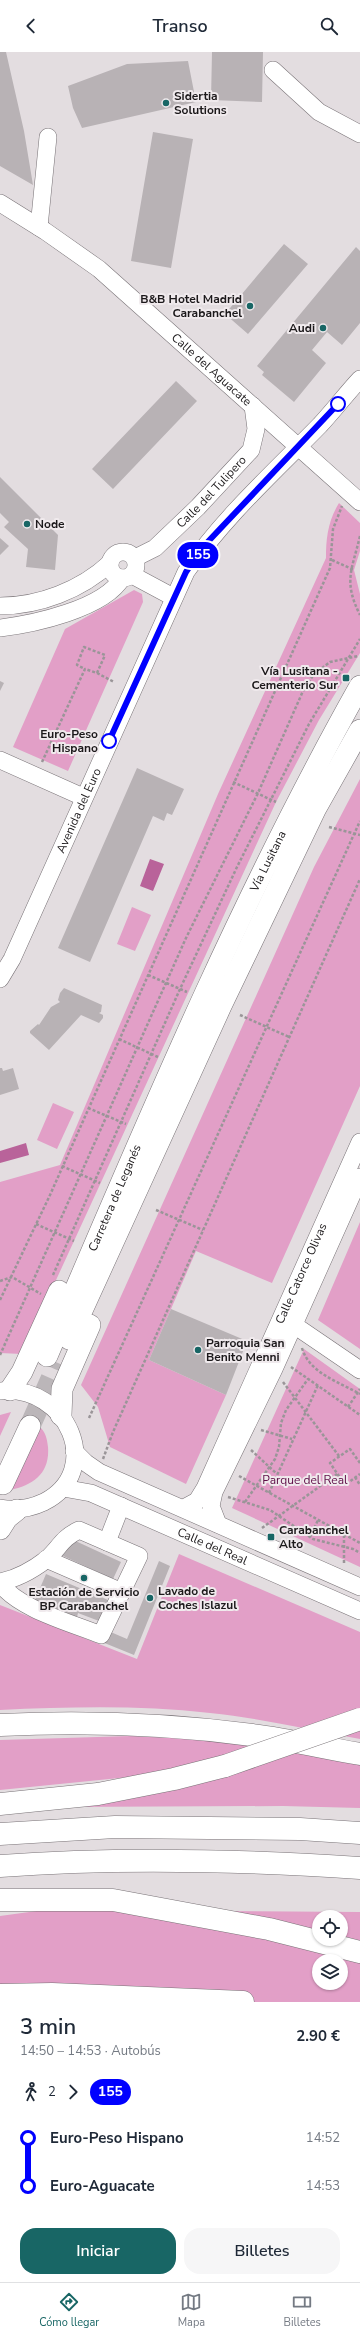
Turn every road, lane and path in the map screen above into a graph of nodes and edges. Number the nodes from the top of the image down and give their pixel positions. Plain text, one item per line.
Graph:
1 (273, 70) dead end
2 (360, 134) edge
3 (48, 137) dead end
4 (0, 203) edge
5 (39, 227) junction
6 (360, 379) edge
7 (253, 406) junction
8 (298, 446) junction
9 (360, 502) edge
10 (342, 506) dead end
11 (360, 536) edge
12 (135, 558) junction
13 (332, 560) junction
14 (110, 563) junction
15 (350, 568) junction
16 (354, 570) dead end
17 (127, 576) junction
18 (173, 597) junction
19 (0, 606) edge
20 (360, 615) edge
21 (0, 628) edge
22 (360, 639) edge
23 (358, 656) dead end
24 (349, 658) junction
25 (85, 668) junction
26 (97, 674) junction
27 (114, 682) dead end
28 (360, 686) edge
29 (360, 730) edge
30 (0, 760) edge
31 (40, 765) dead end
32 (234, 782) junction
33 (258, 794) junction
34 (83, 797) junction
35 (270, 799) junction
36 (276, 802) dead end
37 (360, 821) edge
38 (329, 827) dead end
39 (355, 834) junction
40 (360, 835) edge
41 (360, 879) edge
42 (148, 975) junction
43 (0, 979) edge
44 (167, 984) junction
45 (180, 989) junction
46 (188, 992) dead end
47 (240, 1016) dead end
48 (266, 1027) junction
49 (289, 1038) junction
50 (119, 1039) junction
51 (183, 1040) junction
52 (138, 1048) junction
53 (152, 1054) junction
54 (159, 1058) dead end
55 (190, 1076) junction
56 (88, 1108) junction
57 (108, 1116) junction
58 (121, 1122) junction
59 (126, 1124) dead end
60 (360, 1142) edge
61 (62, 1166) junction
62 (82, 1174) junction
63 (360, 1177) edge
64 (95, 1181) junction
65 (100, 1183) dead end
66 (156, 1210) dead end
67 (181, 1221) junction
68 (36, 1224) junction
69 (203, 1230) junction
70 (55, 1232) junction
71 (70, 1239) junction
72 (74, 1242) dead end
73 (12, 1277) junction
74 (52, 1278) dead end
75 (0, 1281) edge
76 (28, 1288) junction
77 (46, 1291) dead end
78 (0, 1300) edge
79 (294, 1325) junction
80 (301, 1346) dead end
81 (0, 1354) edge
82 (290, 1366) dead end
83 (360, 1370) edge
84 (308, 1379) junction
85 (284, 1382) dead end
86 (318, 1385) junction
87 (360, 1389) edge
88 (5, 1390) edge
89 (359, 1394) edge
90 (296, 1398) junction
91 (348, 1407) junction
92 (305, 1411) junction
93 (61, 1414) junction
94 (360, 1415) edge
95 (89, 1418) dead end
96 (261, 1430) dead end
97 (279, 1436) junction
98 (292, 1439) junction
99 (251, 1450) dead end
100 (74, 1451) junction
101 (339, 1456) junction
102 (359, 1458) edge
103 (0, 1459) edge
104 (103, 1459) dead end
105 (360, 1463) edge
106 (270, 1467) junction
107 (277, 1474) junction
108 (337, 1474) junction
109 (360, 1474) edge
110 (239, 1476) dead end
111 (355, 1477) junction
112 (4, 1484) dead end
113 (360, 1485) edge
114 (257, 1486) junction
115 (63, 1488) junction
116 (269, 1493) junction
117 (228, 1497) dead end
118 (245, 1502) junction
119 (121, 1506) junction
120 (293, 1506) junction
121 (184, 1508) junction
122 (9, 1509) edge
123 (280, 1515) junction
124 (318, 1520) junction
125 (218, 1524) junction
126 (262, 1528) dead end
127 (0, 1529) edge
128 (344, 1534) junction
129 (310, 1537) junction
130 (107, 1542) junction
131 (360, 1543) edge
132 (344, 1547) junction
133 (360, 1553) edge
134 (46, 1559) junction
135 (344, 1563) dead end
136 (0, 1583) edge
137 (360, 1587) edge
138 (122, 1592) junction
139 (360, 1611) edge
140 (360, 1719) edge
141 (0, 1725) edge
142 (360, 1754) edge
143 (0, 1804) edge
144 (360, 1833) edge
145 (0, 1834) edge
146 (0, 1866) edge
147 (360, 1868) edge
148 (0, 1900) edge
149 (360, 1952) edge
150 (0, 1995) edge
151 (243, 2002) edge

1 - 2 street
3 - 5 street
4 - 5 street, Calle del Aguacate
5 - 7 street, Calle del Aguacate
6 - 8 street, Avenida del Euro
7 - 8 street, Calle del Aguacate
7 - 12 street, Calle del Tulipero
8 - 9 street, Calle del Aguacate
8 - 18 street, Avenida del Euro
10 - 13 path
11 - 15 path
12 - 14 street
12 - 17 street
13 - 15 path
13 - 32 path
14 - 17 street
14 - 19 street
15 - 16 path
15 - 20 path
17 - 18 street
17 - 21 street
18 - 34 street, Avenida del Euro
22 - 24 path
23 - 24 path
24 - 33 path
24 - 35 path
25 - 26 path
25 - 26 path
25 - 31 path
26 - 27 path
28 - 51 main road, Vía Lusitana
29 - 55 main road, Vía Lusitana
30 - 34 street
32 - 33 path
32 - 42 path
33 - 35 path
33 - 44 path
34 - 43 street, Avenida del Euro
35 - 36 path
35 - 45 path
37 - 39 path
38 - 39 path
39 - 40 path
39 - 48 path
41 - 49 path
42 - 44 path
42 - 50 path
44 - 45 path
44 - 52 path
45 - 46 path
45 - 53 path
47 - 48 path
48 - 49 path
48 - 67 path
49 - 69 path
50 - 52 path
50 - 56 path
51 - 55 main road, Carretera de Leganés
51 - 88 main road
52 - 53 path
52 - 57 path
53 - 54 path
53 - 58 path
55 - 93 main road
56 - 57 path
56 - 61 path
57 - 58 path
57 - 62 path
58 - 59 path
58 - 64 path
60 - 121 street, Calle Catorce Olivas
61 - 62 path
61 - 68 path
62 - 64 path
62 - 70 path
63 - 79 street, Calle Catorce Olivas
64 - 65 path
64 - 71 path
66 - 67 path
67 - 69 path
67 - 95 path
68 - 70 path
68 - 73 path
69 - 104 path
70 - 71 path
70 - 76 path
71 - 72 path
71 - 74 path
73 - 75 path
73 - 76 path
73 - 78 path
76 - 77 path
76 - 81 path
79 - 83 street
79 - 125 street, Calle Catorce Olivas
80 - 89 path
82 - 84 path
84 - 86 path
84 - 90 path
85 - 90 path
86 - 91 path
86 - 92 path
87 - 89 path
88 - 93 street
89 - 91 path
90 - 92 path
90 - 97 path
91 - 94 path
92 - 98 path
92 - 101 path
93 - 100 street
96 - 97 path
97 - 98 path
97 - 106 path
98 - 107 path
99 - 106 path
100 - 115 street
100 - 121 street, Calle del Real
101 - 102 path
101 - 108 path
102 - 105 path
103 - 112 main road
106 - 107 path
106 - 114 path
107 - 116 path
108 - 111 path
108 - 120 path
109 - 111 path
110 - 114 path
111 - 113 path
114 - 116 path
114 - 118 path
115 - 119 street, Calle del Real
115 - 122 street
116 - 120 path
117 - 118 path
118 - 123 path
119 - 130 street
119 - 139 street, Calle del Real
120 - 123 path
120 - 124 path
121 - 125 street, Calle del Real
122 - 127 main road
123 - 126 path
123 - 129 path
124 - 128 path
124 - 129 path
125 - 137 street, Calle del Real
128 - 131 path
128 - 132 path
129 - 132 path
130 - 134 street
130 - 138 street
132 - 133 path
132 - 135 path
134 - 136 street
134 - 138 street
136 - 138 street
140 - 143 highway, bridge
141 - 142 highway
144 - 145 highway
146 - 147 highway
148 - 149 highway
150 - 151 highway

